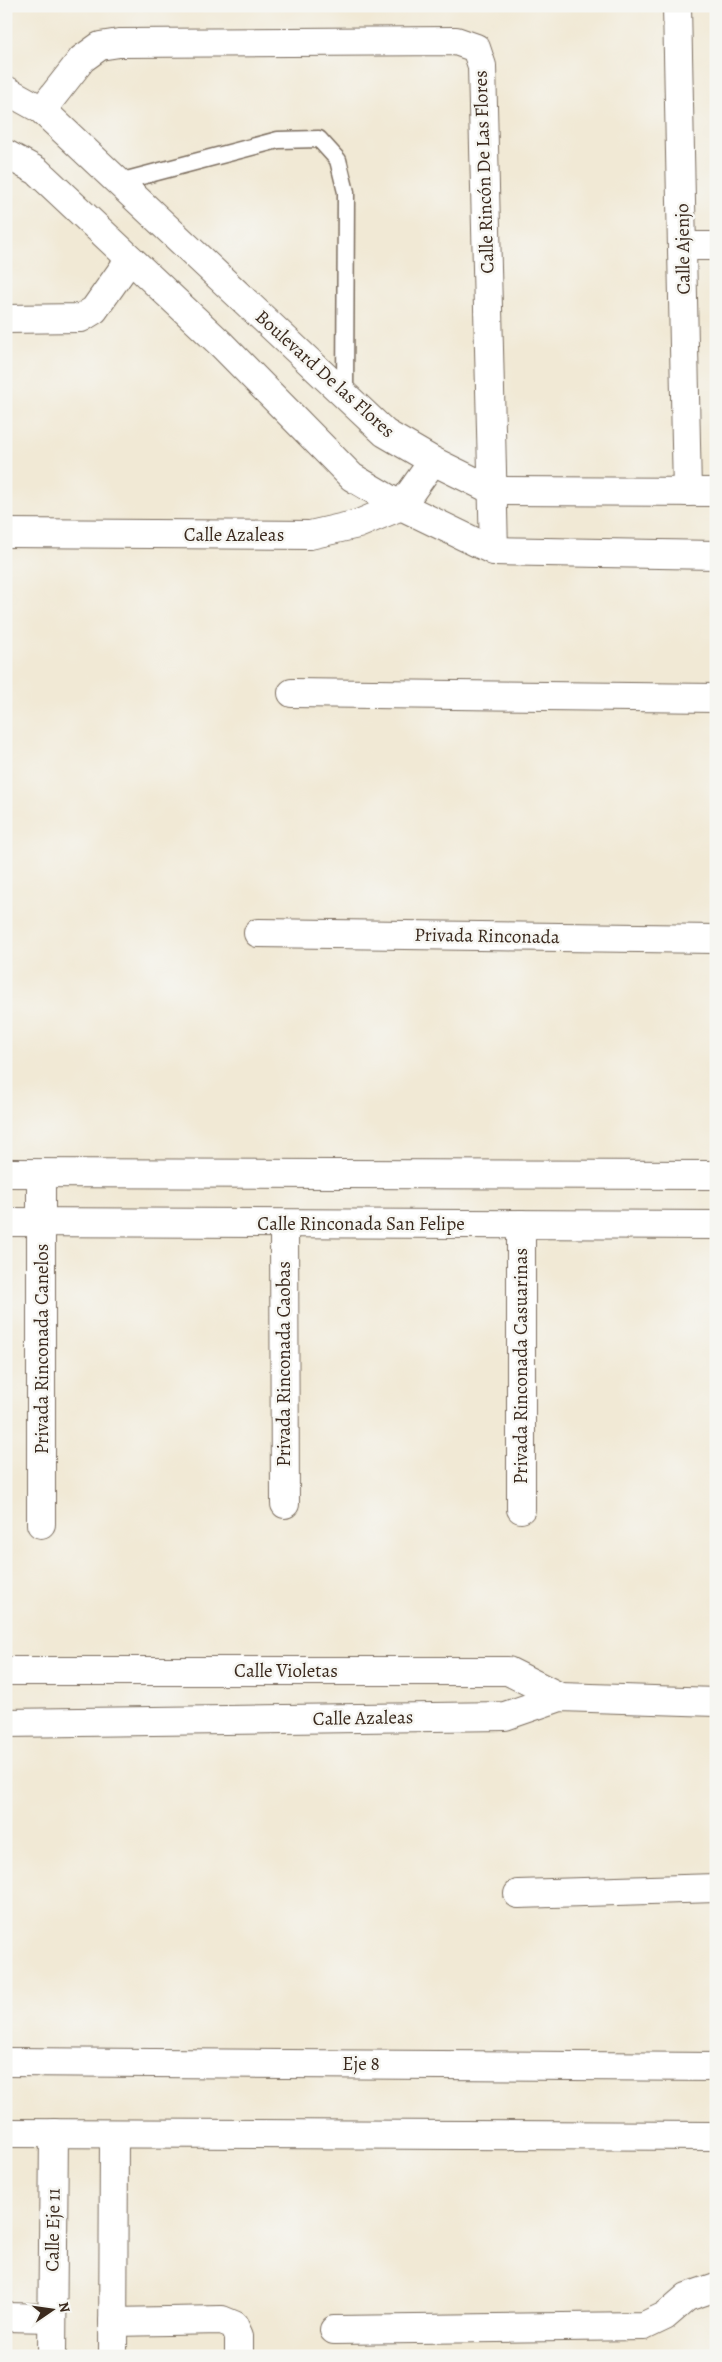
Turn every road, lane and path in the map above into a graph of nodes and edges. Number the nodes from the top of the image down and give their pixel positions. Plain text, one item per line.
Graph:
1 (677, 6) edge
2 (6, 90) edge
3 (42, 110) junction
4 (6, 154) edge
5 (119, 182) junction
6 (683, 246) junction
7 (716, 246) edge
8 (130, 259) junction
9 (6, 319) edge
10 (345, 396) junction
11 (433, 461) junction
12 (494, 491) junction
13 (687, 492) junction
14 (716, 492) edge
15 (401, 506) junction
16 (6, 533) edge
17 (494, 551) junction
18 (716, 555) edge
19 (292, 693) dead end
20 (716, 698) edge
21 (258, 934) dead end
22 (716, 939) edge
23 (6, 1173) edge
24 (41, 1174) junction
25 (716, 1175) edge
26 (6, 1222) edge
27 (42, 1222) junction
28 (284, 1224) junction
29 (521, 1224) junction
30 (716, 1224) edge
31 (285, 1504) dead end
32 (522, 1509) dead end
33 (41, 1524) dead end
34 (6, 1671) edge
35 (560, 1696) junction
36 (716, 1702) edge
37 (6, 1723) edge
38 (716, 1888) edge
39 (518, 1894) dead end
40 (6, 2062) edge
41 (716, 2067) edge
42 (6, 2133) edge
43 (54, 2134) junction
44 (114, 2134) junction
45 (716, 2136) edge
46 (716, 2287) edge
47 (6, 2317) edge
48 (52, 2318) junction
49 (113, 2322) junction
50 (334, 2330) dead end
51 (52, 2356) edge
52 (113, 2356) edge
53 (239, 2356) edge

1 - 6 street, Calle Ajenjo
2 - 3 street, Boulevard De las Flores
3 - 5 street, Boulevard De las Flores
3 - 12 street, Calle Rincón De Las Flores
4 - 8 street
5 - 10 street, Boulevard De las Flores
5 - 10 lane
6 - 7 street
6 - 13 street, Calle Ajenjo
8 - 9 street
8 - 15 street
10 - 11 street, Boulevard De las Flores
11 - 12 street, Boulevard De las Flores
11 - 15 street
12 - 13 street, Boulevard De las Flores
12 - 17 street, Calle Rincón De Las Flores
13 - 14 street, Boulevard De las Flores
15 - 16 street, Calle Azaleas
15 - 17 street
17 - 18 street
19 - 20 street
21 - 22 street, Privada Rinconada
23 - 24 street
24 - 25 street
24 - 27 street, Privada Rinconada Canelos
26 - 27 street, Calle Rinconada San Felipe
27 - 28 street, Calle Rinconada San Felipe
27 - 33 street, Privada Rinconada Canelos
28 - 29 street, Calle Rinconada San Felipe
28 - 31 street, Privada Rinconada Caobas
29 - 30 street, Calle Rinconada San Felipe
29 - 32 street, Privada Rinconada Casuarinas
34 - 35 street, Calle Violetas
35 - 36 street, Calle Azaleas
35 - 37 street, Calle Azaleas
38 - 39 street
40 - 41 street, Eje 8
42 - 43 street
43 - 44 street
43 - 48 street, Calle Eje 11
44 - 45 street
44 - 49 street
46 - 50 street
47 - 48 street
48 - 51 street, Calle Eje 11
49 - 52 street
49 - 53 street

